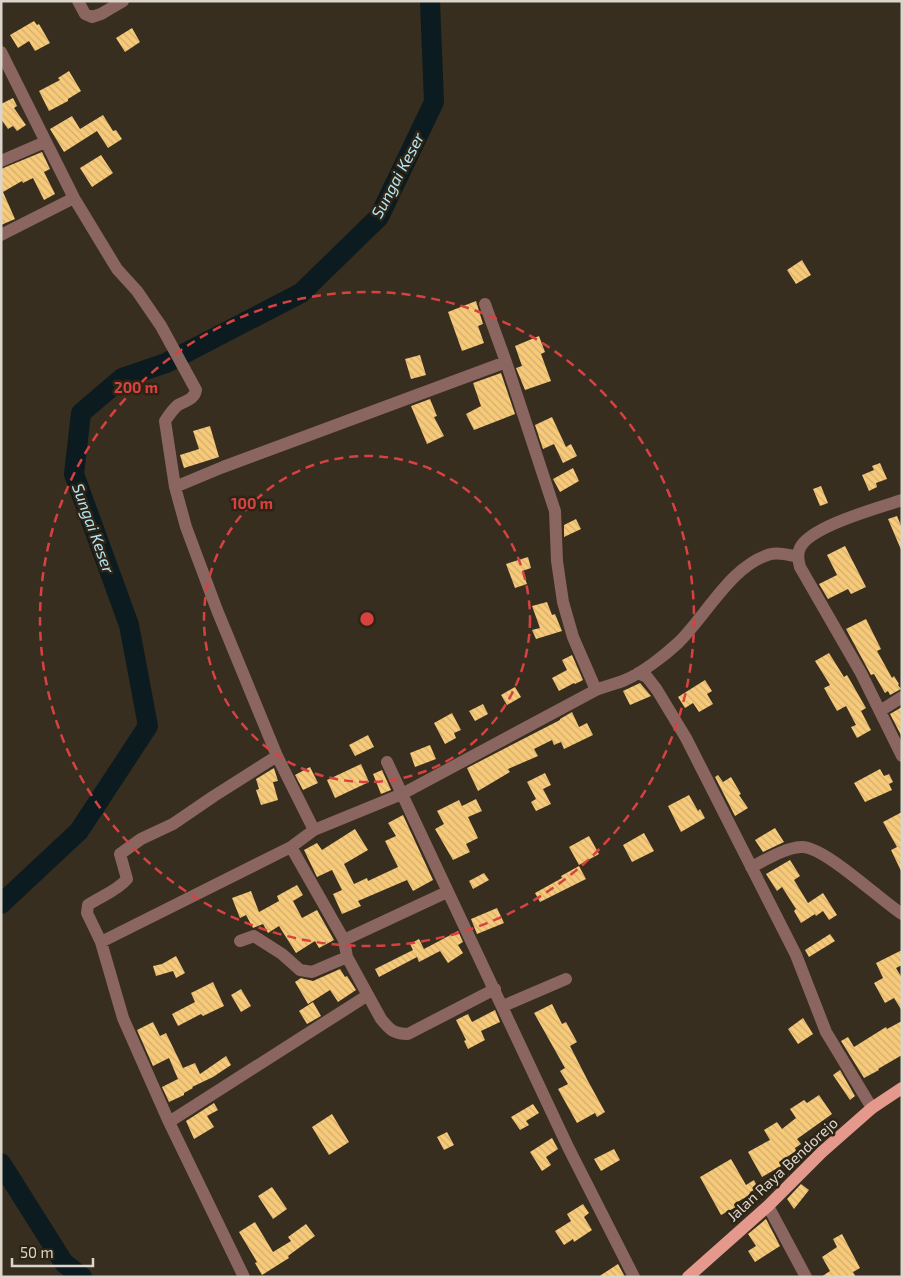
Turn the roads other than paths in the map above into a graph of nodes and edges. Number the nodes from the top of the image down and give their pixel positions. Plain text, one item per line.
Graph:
1 (78, 1) edge
2 (123, 1) edge
3 (1, 52) edge
4 (45, 142) junction
5 (1, 161) edge
6 (74, 198) junction
7 (1, 235) edge
8 (485, 304) dead end
9 (506, 362) junction
10 (175, 487) junction
11 (902, 500) edge
12 (798, 557) junction
13 (638, 673) junction
14 (596, 690) junction
15 (902, 698) edge
16 (880, 711) junction
17 (277, 756) junction
18 (902, 756) edge
19 (387, 762) dead end
20 (402, 794) junction
21 (314, 830) junction
22 (291, 847) junction
23 (751, 867) junction
24 (447, 892) junction
25 (902, 914) edge
26 (344, 940) junction
27 (240, 941) dead end
28 (101, 942) junction
29 (347, 957) junction
30 (566, 980) dead end
31 (495, 989) junction
32 (368, 995) junction
33 (503, 1006) junction
34 (902, 1088) edge
35 (872, 1108) junction
36 (169, 1122) junction
37 (768, 1206) junction
38 (244, 1277) edge
39 (634, 1277) edge
40 (688, 1277) edge
41 (806, 1277) edge

1 - 2 street
3 - 4 street
4 - 5 street
4 - 6 street
6 - 7 street
6 - 10 street
8 - 9 street
9 - 10 street
9 - 14 street
10 - 17 street
11 - 12 street
12 - 13 street
12 - 16 street
13 - 14 street
13 - 23 street
14 - 20 street
15 - 16 street
16 - 18 street
17 - 21 street
17 - 28 street
19 - 20 street
20 - 21 street
20 - 24 street
21 - 22 street
22 - 26 street
22 - 28 street
23 - 25 street
23 - 35 street
24 - 26 street
24 - 31 street
26 - 29 street
27 - 29 street
28 - 36 street
29 - 32 street
30 - 33 street
31 - 32 street
31 - 33 street
32 - 36 street
33 - 39 street
34 - 35 main road, Jalan Raya Bendorejo
35 - 37 main road, Jalan Raya Bendorejo
36 - 38 street
37 - 40 main road, Jalan Raya Bendorejo
37 - 41 street

